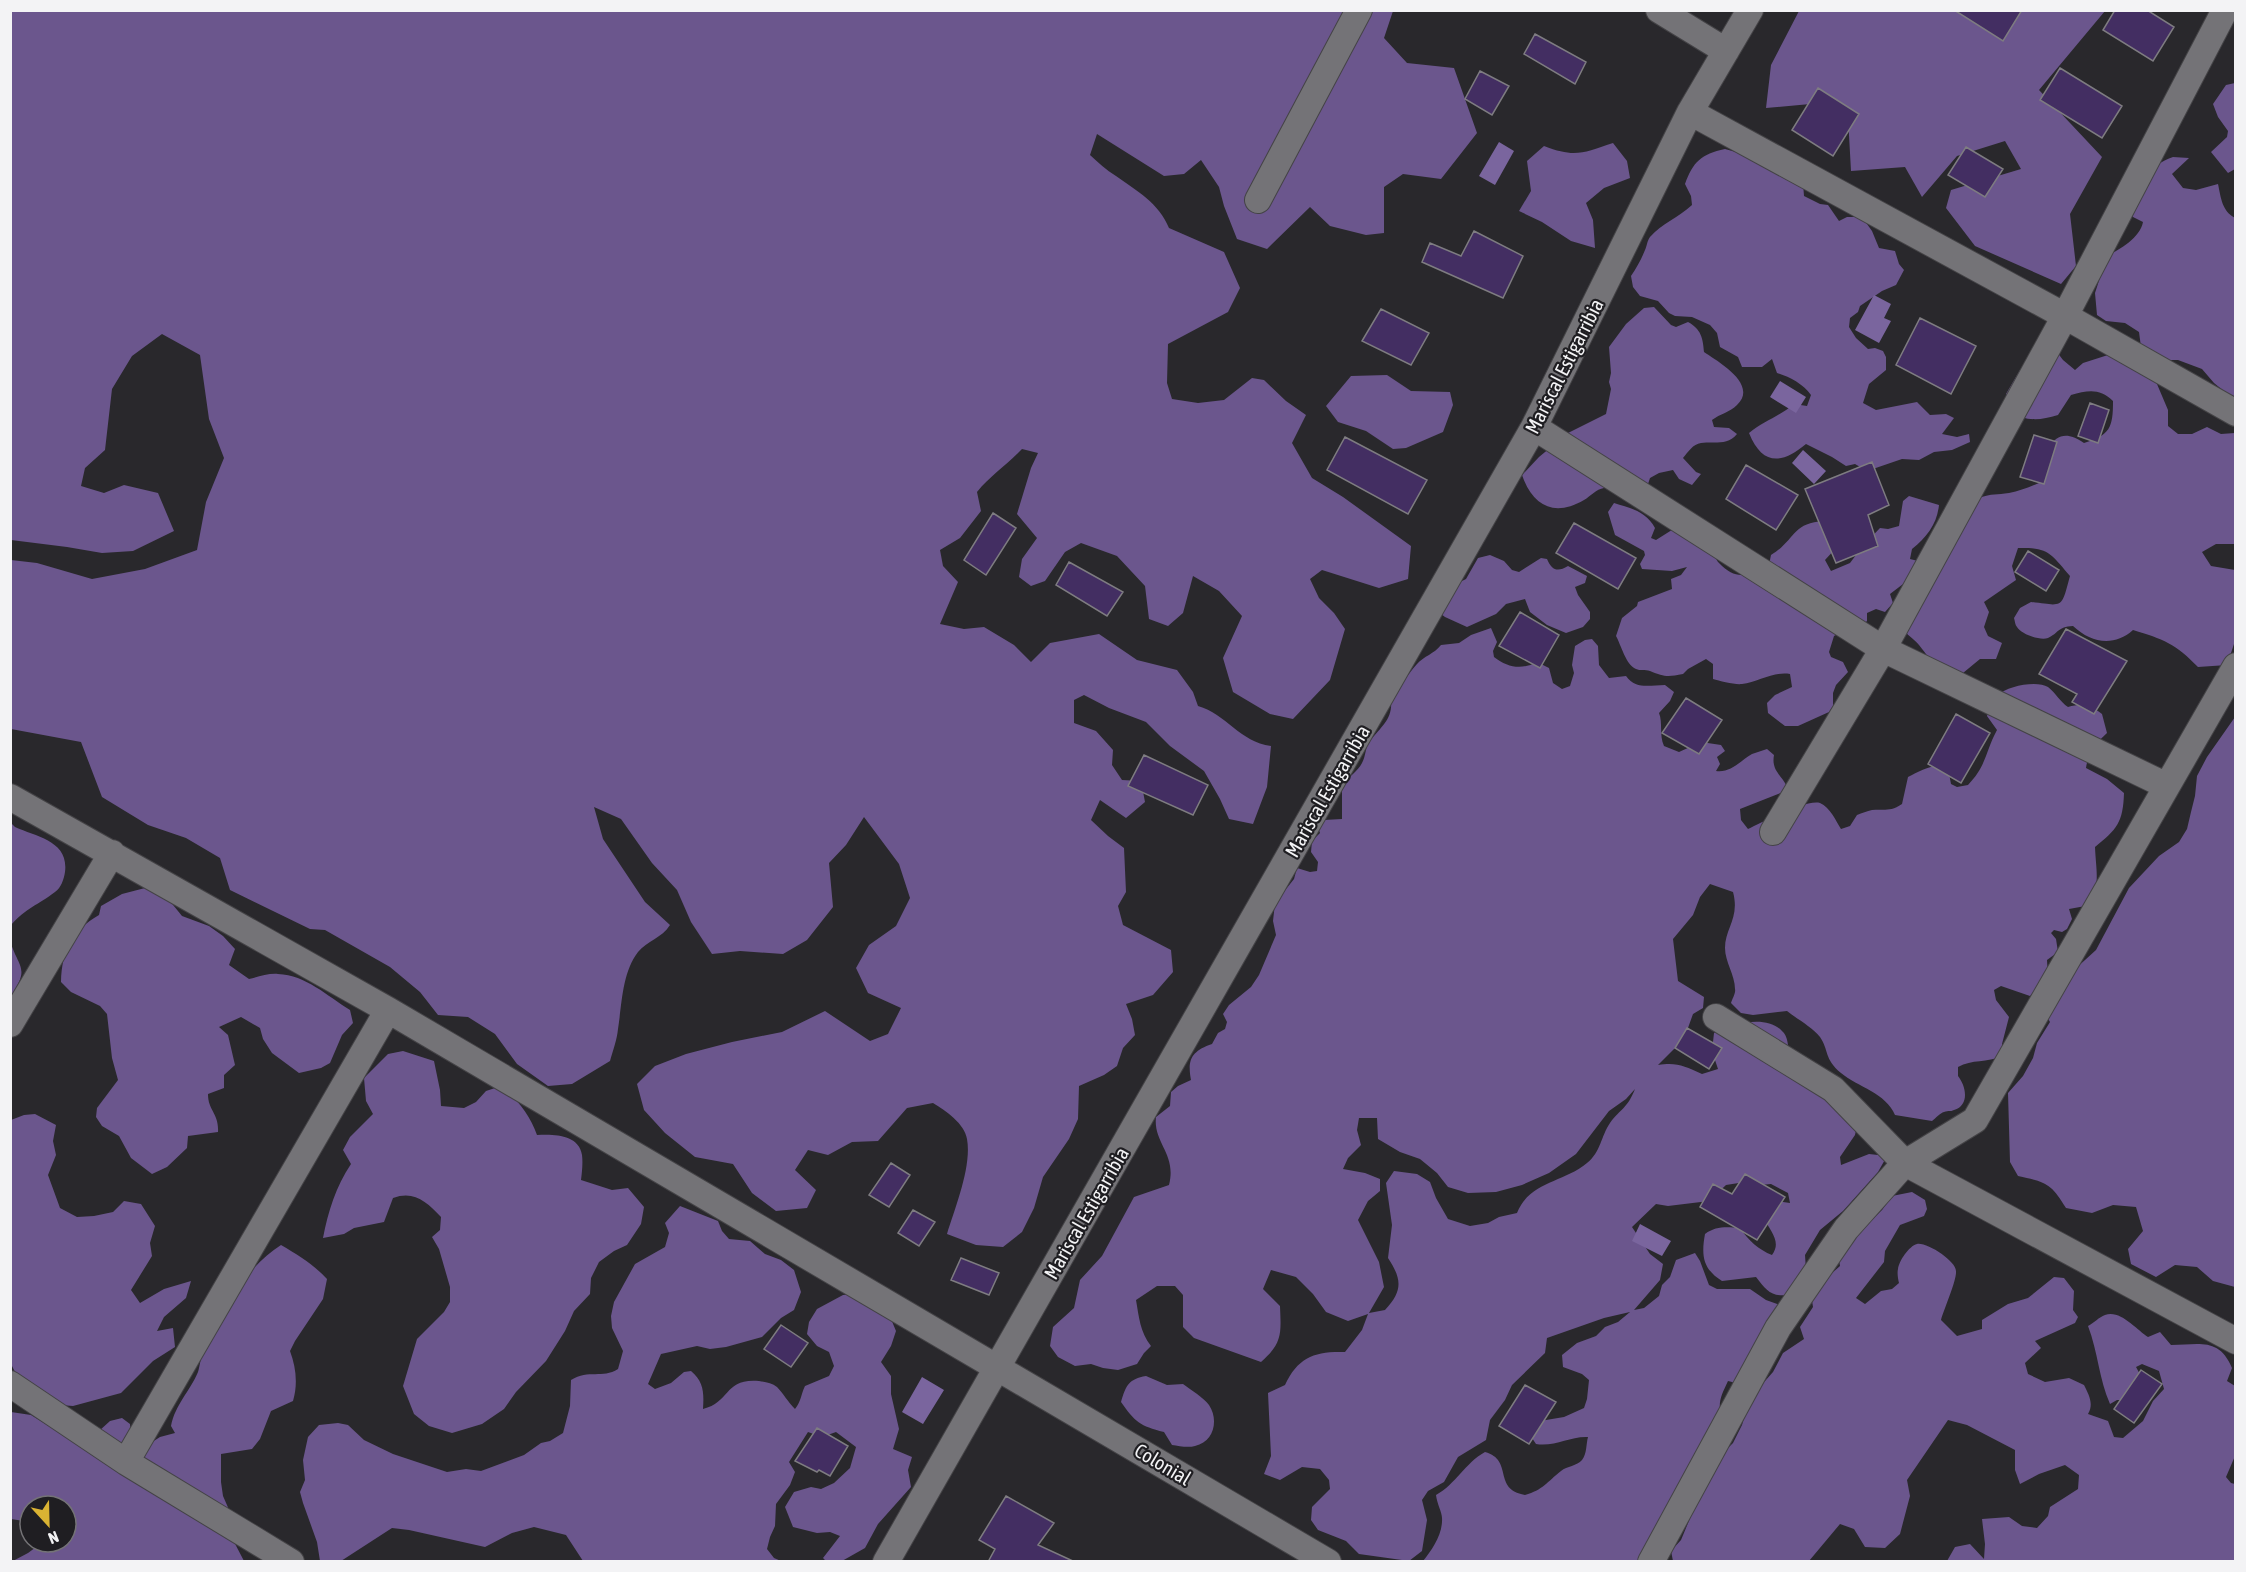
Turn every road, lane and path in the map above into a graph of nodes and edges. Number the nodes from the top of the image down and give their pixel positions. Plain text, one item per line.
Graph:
1 (1359, 10) edge
2 (1659, 10) edge
3 (1750, 10) edge
4 (2225, 10) edge
5 (1726, 51) junction
6 (1690, 112) junction
7 (1258, 200) dead end
8 (2065, 316) junction
9 (2235, 413) edge
10 (1534, 427) junction
11 (1883, 649) junction
12 (2235, 666) edge
13 (2167, 786) junction
14 (10, 797) edge
15 (1773, 832) dead end
16 (112, 853) junction
17 (388, 1010) junction
18 (1716, 1017) dead end
19 (10, 1024) edge
20 (1905, 1163) junction
21 (2235, 1341) edge
22 (998, 1367) junction
23 (10, 1384) edge
24 (126, 1462) junction
25 (291, 1562) edge
26 (886, 1562) edge
27 (1328, 1562) edge
28 (1650, 1562) edge

1 - 7 street
2 - 5 street
3 - 5 street, Mariscal Estigarribia
4 - 8 street
5 - 6 street, Mariscal Estigarribia
6 - 8 street
6 - 10 street, Mariscal Estigarribia
8 - 9 street
8 - 11 street
10 - 11 street
10 - 22 street, Mariscal Estigarribia
11 - 13 street
11 - 15 street
12 - 13 street
13 - 20 street
14 - 16 street, Colonial
16 - 17 street, Colonial
16 - 19 street
17 - 22 street, Colonial
17 - 24 street
18 - 20 street
20 - 21 street
20 - 28 street
22 - 26 street, Mariscal Estigarribia
22 - 27 street, Colonial
23 - 24 street
24 - 25 street

